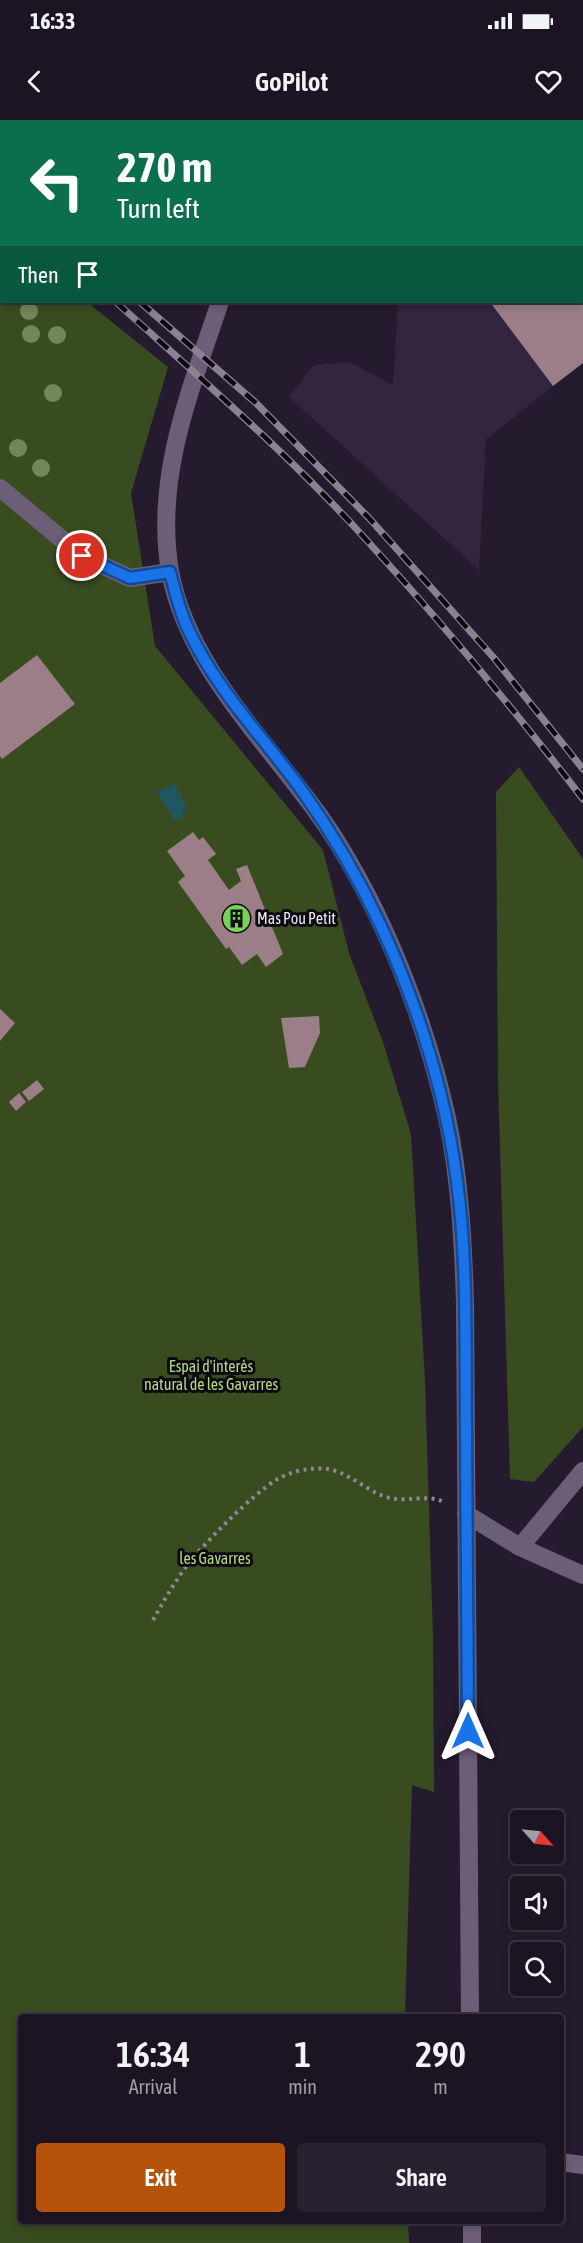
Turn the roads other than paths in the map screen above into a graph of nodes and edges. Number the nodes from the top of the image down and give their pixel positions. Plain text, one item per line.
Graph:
1 (220, 303) edge
2 (0, 488) edge
3 (170, 572) junction
4 (583, 1471) edge
5 (466, 1514) junction
6 (520, 1547) junction
7 (583, 1575) edge
8 (470, 2014) edge
9 (564, 2162) edge
10 (583, 2165) edge
11 (472, 2224) edge
12 (472, 2243) edge

1 - 3 street
2 - 3 street
3 - 5 street
4 - 6 street
5 - 6 street
5 - 8 street
6 - 7 street
9 - 10 street
11 - 12 street

